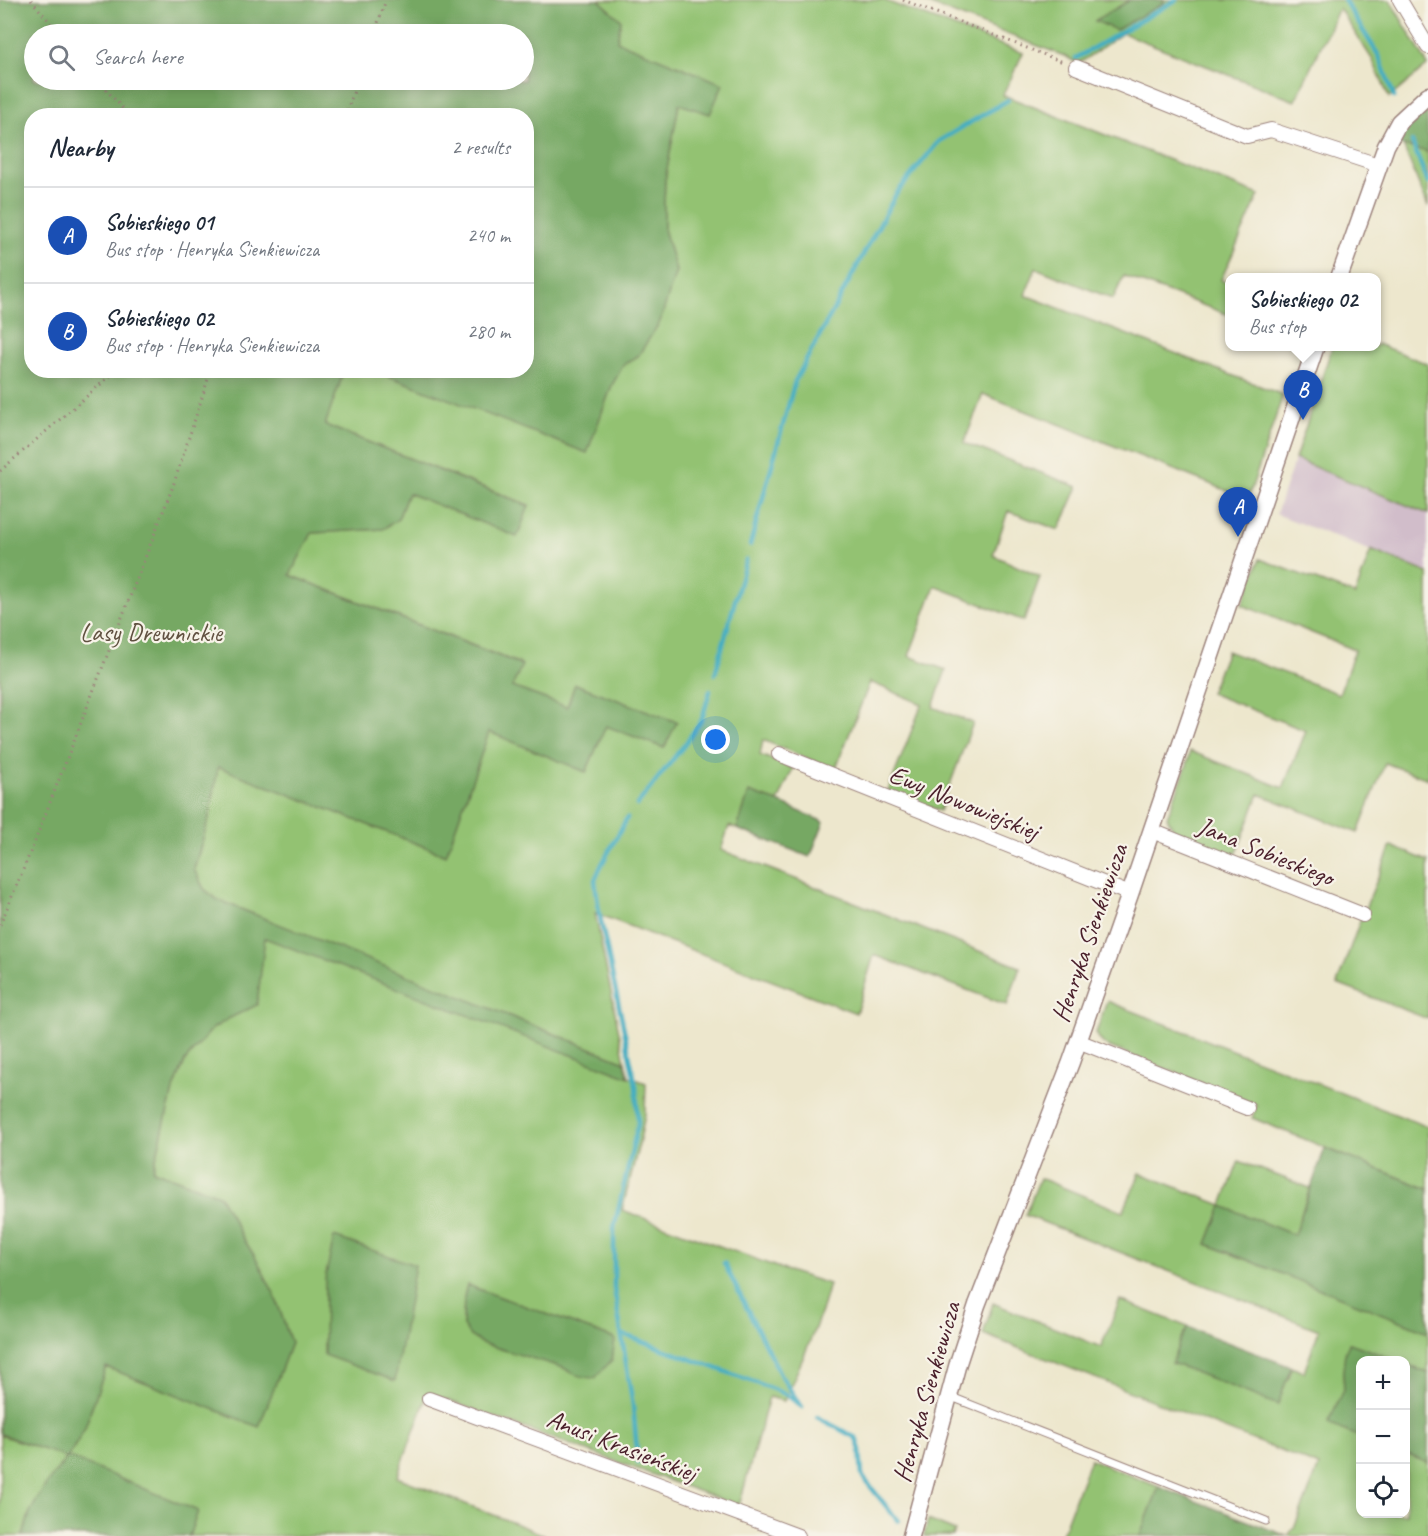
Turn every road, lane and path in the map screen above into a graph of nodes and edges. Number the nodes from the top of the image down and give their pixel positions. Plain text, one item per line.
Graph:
1 (31, 0) edge
2 (386, 0) edge
3 (903, 0) edge
4 (1400, 0) edge
5 (51, 24) edge
6 (378, 24) edge
7 (1428, 47) edge
8 (1076, 67) joint
9 (107, 90) edge
10 (354, 90) edge
11 (1427, 96) edge
12 (122, 108) edge
13 (348, 108) edge
14 (1378, 165) junction
15 (1341, 273) edge
16 (1314, 351) edge
17 (108, 378) edge
18 (208, 378) edge
19 (0, 471) edge
20 (779, 754) dead end
21 (1152, 831) junction
22 (1131, 894) junction
23 (1363, 915) dead end
24 (0, 925) edge
25 (1078, 1041) junction
26 (1247, 1108) dead end
27 (949, 1396) junction
28 (429, 1399) dead end
29 (1266, 1521) dead end
30 (798, 1536) edge
31 (911, 1536) edge

1 - 5 path
2 - 6 path
3 - 8 path
4 - 7 street
8 - 14 street
9 - 12 path
10 - 13 path
11 - 14 street
14 - 15 street
16 - 21 street, Henryka Sienkiewicza
17 - 19 path
18 - 24 path
20 - 22 street, Ewy Nowowiejskiej
21 - 22 street, Henryka Sienkiewicza
21 - 23 street, Jana Sobieskiego
22 - 25 street, Henryka Sienkiewicza
25 - 26 street
25 - 27 street, Henryka Sienkiewicza
27 - 29 lane
27 - 31 street, Henryka Sienkiewicza
28 - 30 street, Anusi Krasieńskiej

